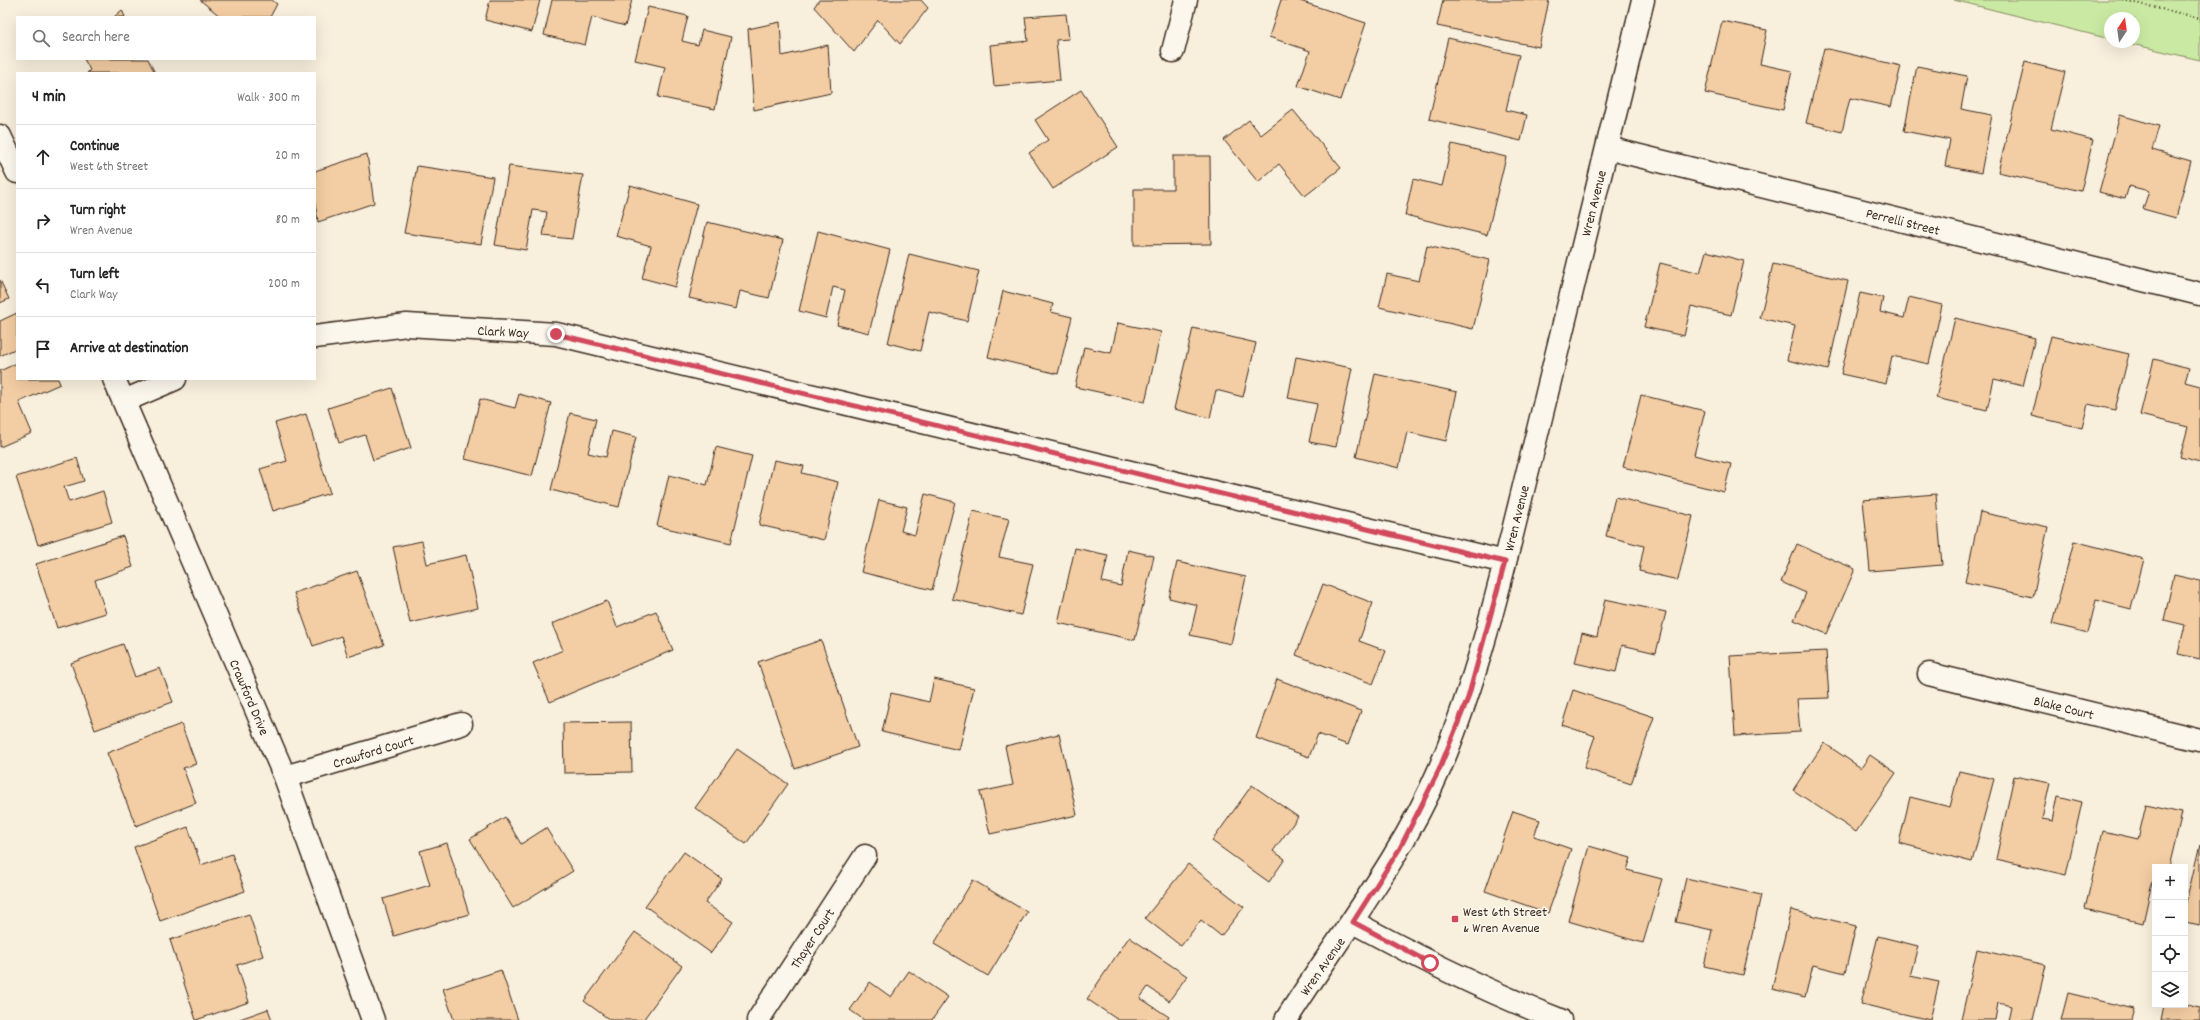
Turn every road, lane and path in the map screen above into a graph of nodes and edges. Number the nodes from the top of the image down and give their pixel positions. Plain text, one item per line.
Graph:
1 (1186, 0) edge
2 (1644, 0) edge
3 (2123, 0) edge
4 (2200, 18) edge
5 (1173, 51) dead end
6 (0, 136) edge
7 (1607, 148) junction
8 (16, 170) edge
9 (2200, 294) edge
10 (316, 337) edge
11 (114, 380) edge
12 (173, 380) edge
13 (124, 402) junction
14 (1505, 562) junction
15 (1928, 674) dead end
16 (461, 724) dead end
17 (2200, 740) edge
18 (285, 777) junction
19 (865, 856) dead end
20 (1353, 922) junction
21 (373, 1020) edge
22 (758, 1020) edge
23 (1286, 1020) edge
24 (1560, 1020) edge

1 - 5 street
2 - 7 street, Wren Avenue
3 - 4 path
6 - 8 street
7 - 9 street, Perrelli Street
7 - 14 street, Wren Avenue
10 - 14 street, Clark Way
11 - 13 street, Crawford Drive
12 - 13 street
13 - 18 street, Crawford Drive
14 - 20 street, Wren Avenue
15 - 17 street, Blake Court
16 - 18 street, Crawford Court
18 - 21 street, Crawford Drive
19 - 22 street, Thayer Court
20 - 23 street, Wren Avenue
20 - 24 street

